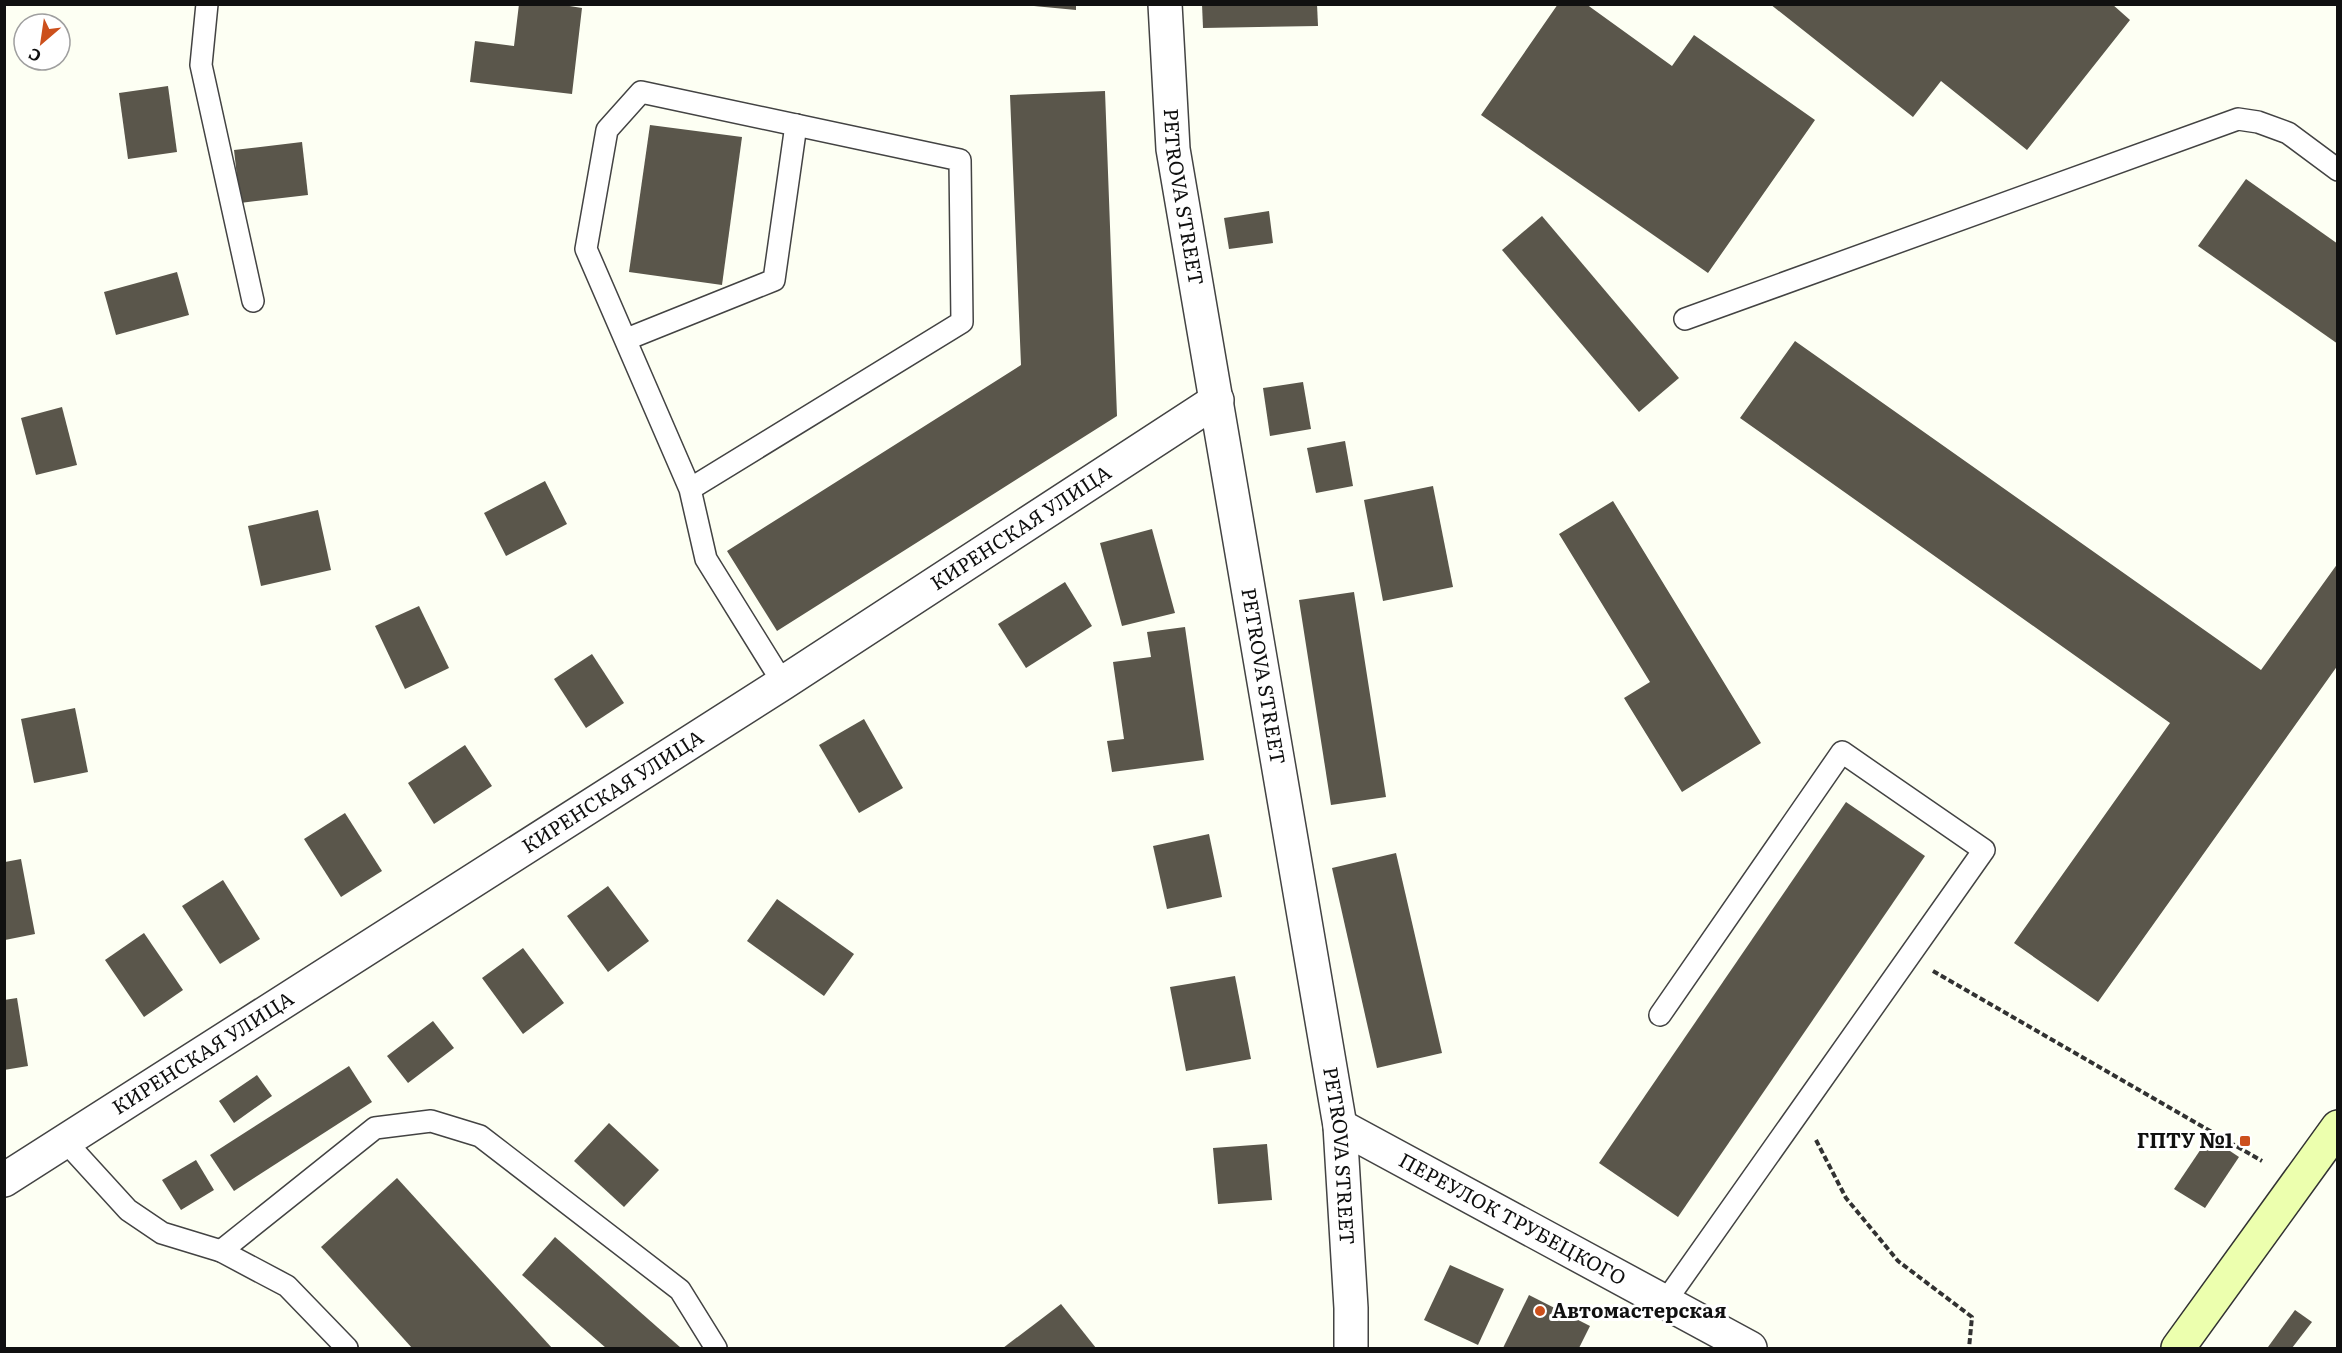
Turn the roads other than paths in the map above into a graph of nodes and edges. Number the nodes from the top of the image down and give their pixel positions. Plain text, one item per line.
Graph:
1 (207, 4) edge
2 (1165, 4) edge
3 (796, 125) junction
4 (2337, 170) edge
5 (253, 301) dead end
6 (1686, 319) dead end
7 (627, 339) junction
8 (1217, 400) junction
9 (690, 489) junction
10 (783, 683) junction
11 (1660, 1015) dead end
12 (1340, 1126) junction
13 (2337, 1127) edge
14 (65, 1141) junction
15 (4, 1180) edge
16 (221, 1251) junction
17 (1665, 1302) junction
18 (347, 1348) edge
19 (716, 1348) edge
20 (1351, 1348) edge
21 (1750, 1348) edge
22 (2178, 1348) edge

1 - 5 lane
2 - 8 street, PETROVA STREET
3 - 7 lane
3 - 7 lane
3 - 9 lane
4 - 6 lane
7 - 9 lane
8 - 10 street, КИРЕНСКАЯ УЛИЦА
8 - 12 street, PETROVA STREET
9 - 10 lane
10 - 14 street, КИРЕНСКАЯ УЛИЦА
11 - 17 lane
12 - 17 street, ПЕРЕУЛОК ТРУБЕЦКОГО
12 - 20 street, PETROVA STREET
13 - 22 main road
14 - 15 street, КИРЕНСКАЯ УЛИЦА
14 - 16 lane
16 - 18 lane
16 - 19 lane
17 - 21 street, ПЕРЕУЛОК ТРУБЕЦКОГО

